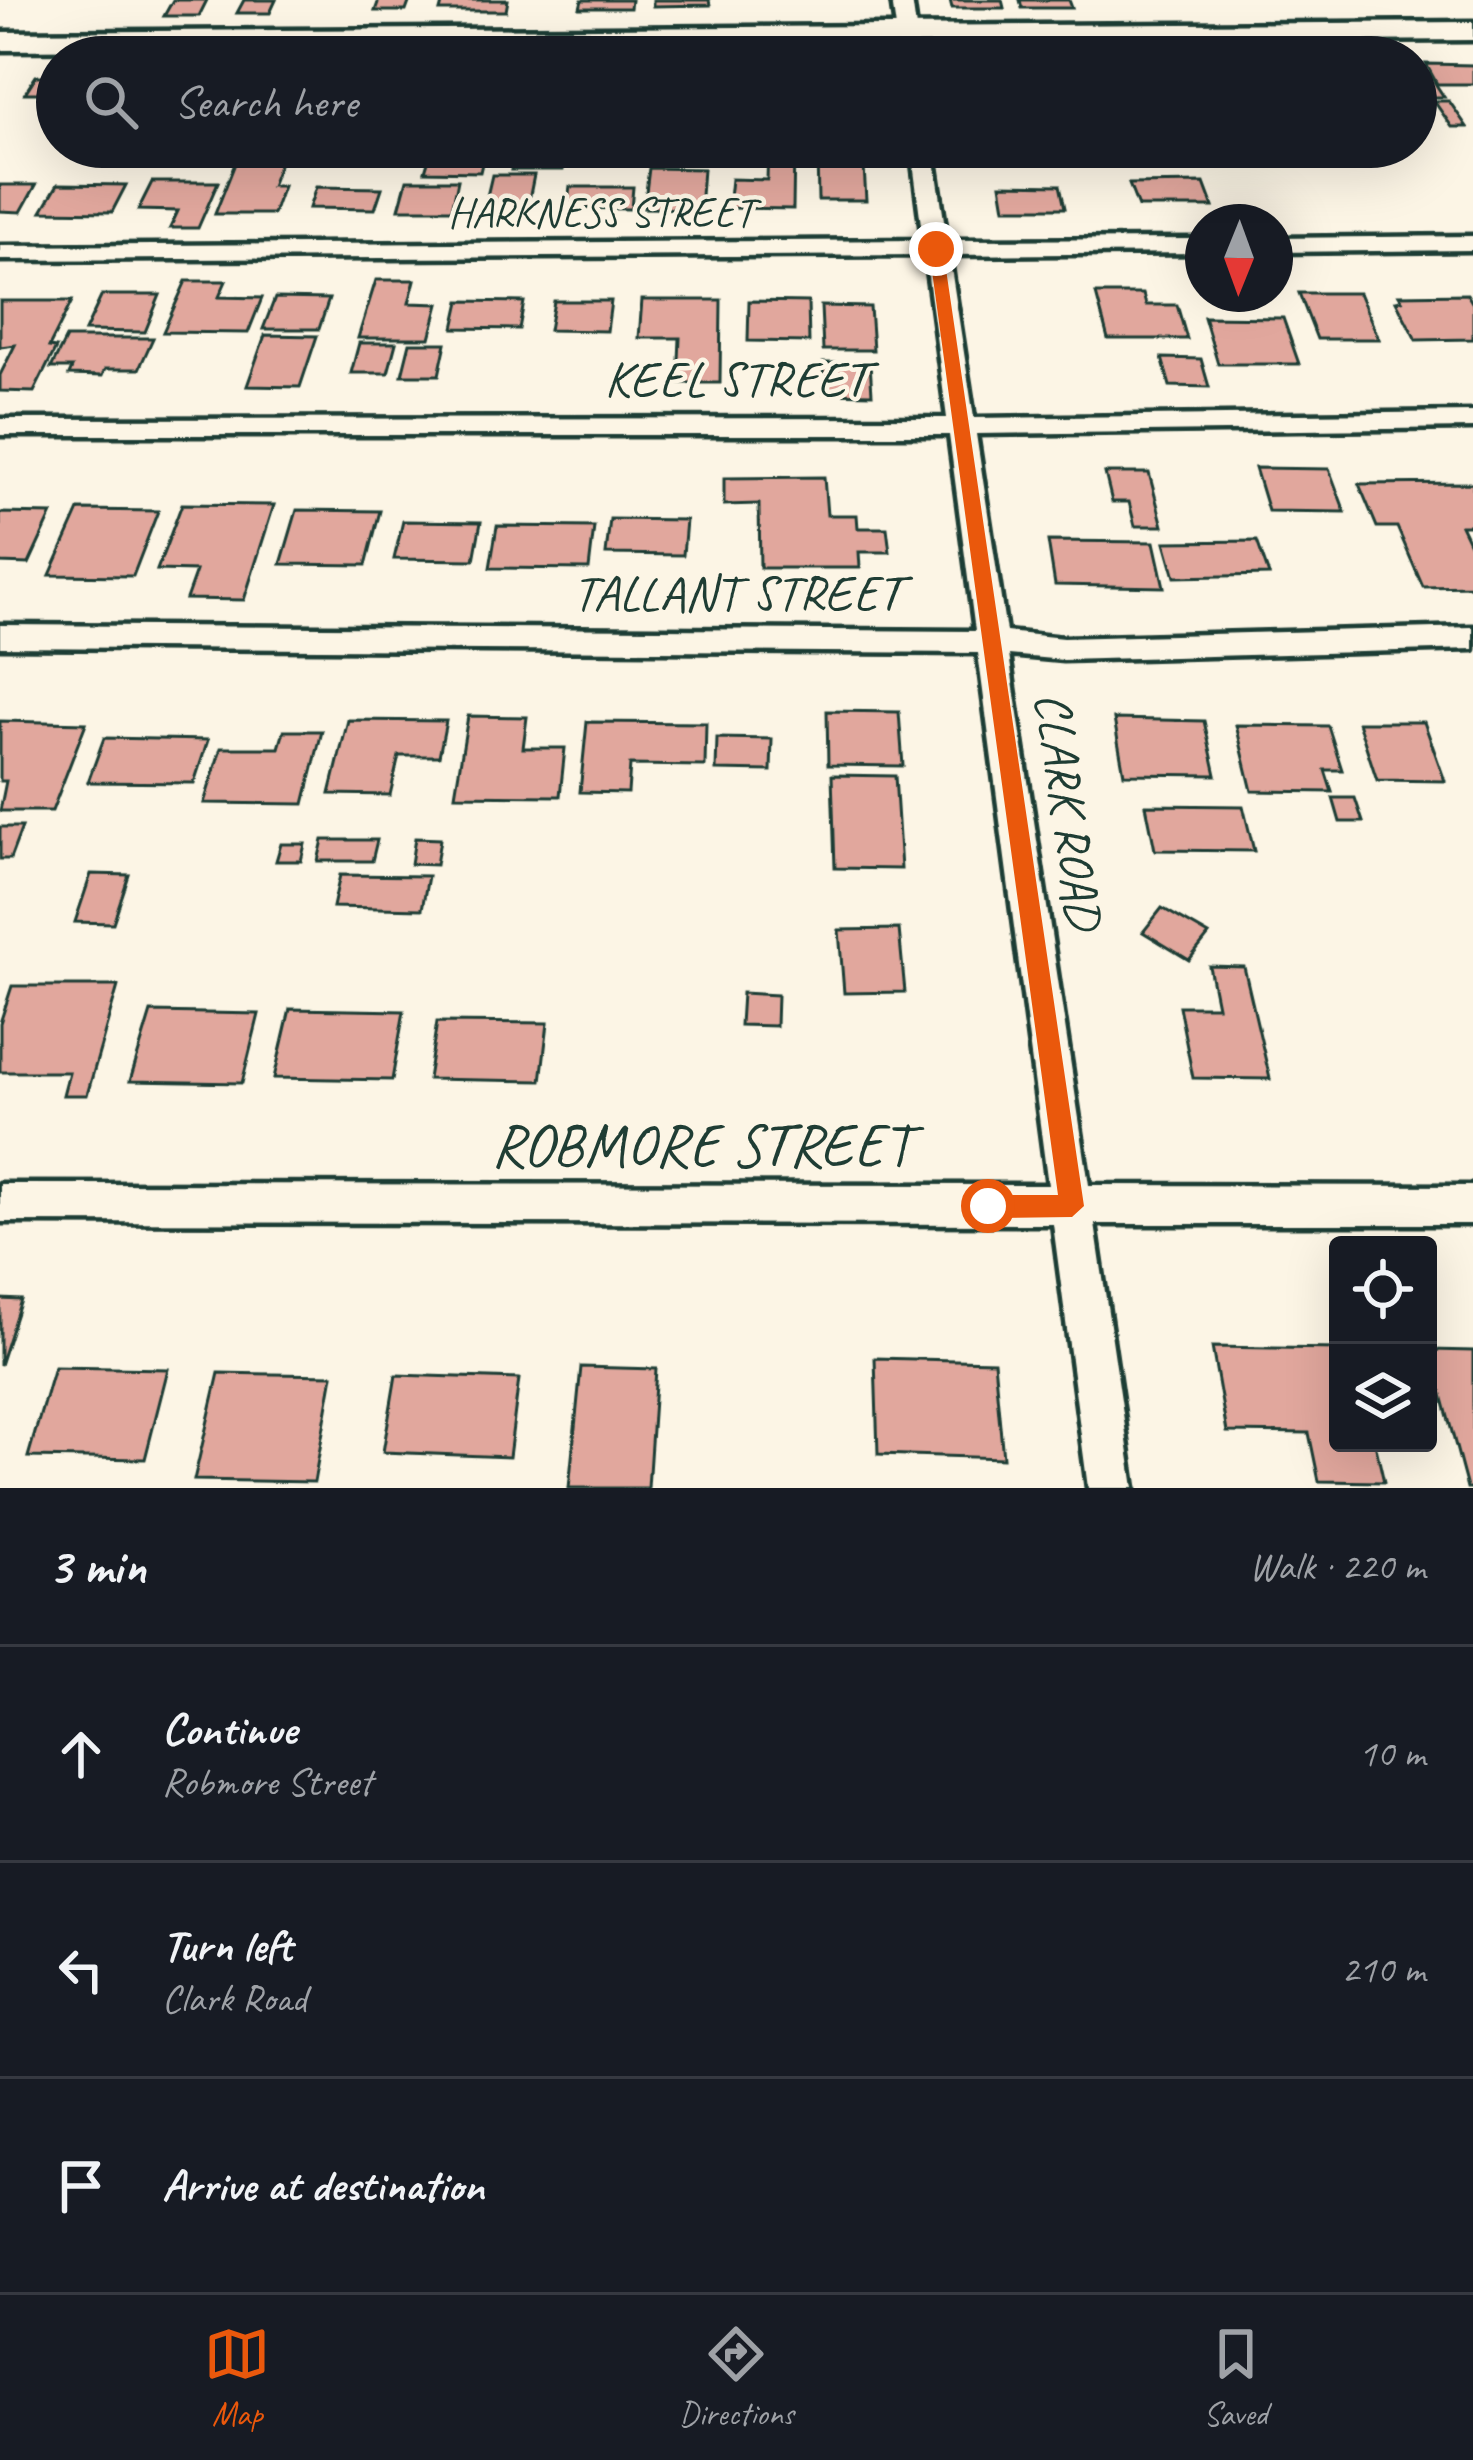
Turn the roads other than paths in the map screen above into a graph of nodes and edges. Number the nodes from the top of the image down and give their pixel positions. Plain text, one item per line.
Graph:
1 (902, 0) edge
2 (1473, 31) edge
3 (907, 36) edge
4 (1285, 36) edge
5 (0, 41) edge
6 (36, 41) edge
7 (925, 168) edge
8 (1473, 243) edge
9 (1293, 245) edge
10 (1185, 246) edge
11 (936, 249) junction
12 (0, 253) edge
13 (1473, 420) edge
14 (961, 426) junction
15 (0, 427) edge
16 (0, 636) edge
17 (1473, 638) edge
18 (994, 642) junction
19 (0, 1203) edge
20 (1473, 1205) edge
21 (1072, 1206) junction
22 (1112, 1488) edge

1 - 3 street
2 - 4 street
5 - 6 street
7 - 11 street, CLARK ROAD
8 - 9 street
10 - 11 street, HARKNESS STREET
11 - 12 street, HARKNESS STREET
11 - 14 street, CLARK ROAD
13 - 14 street, KEEL STREET
14 - 15 street, KEEL STREET
14 - 18 street, CLARK ROAD
16 - 18 street, TALLANT STREET
17 - 18 street, TALLANT STREET
18 - 21 street, CLARK ROAD
19 - 21 street, ROBMORE STREET
20 - 21 street, ROBMORE STREET
21 - 22 street, CLARK ROAD

